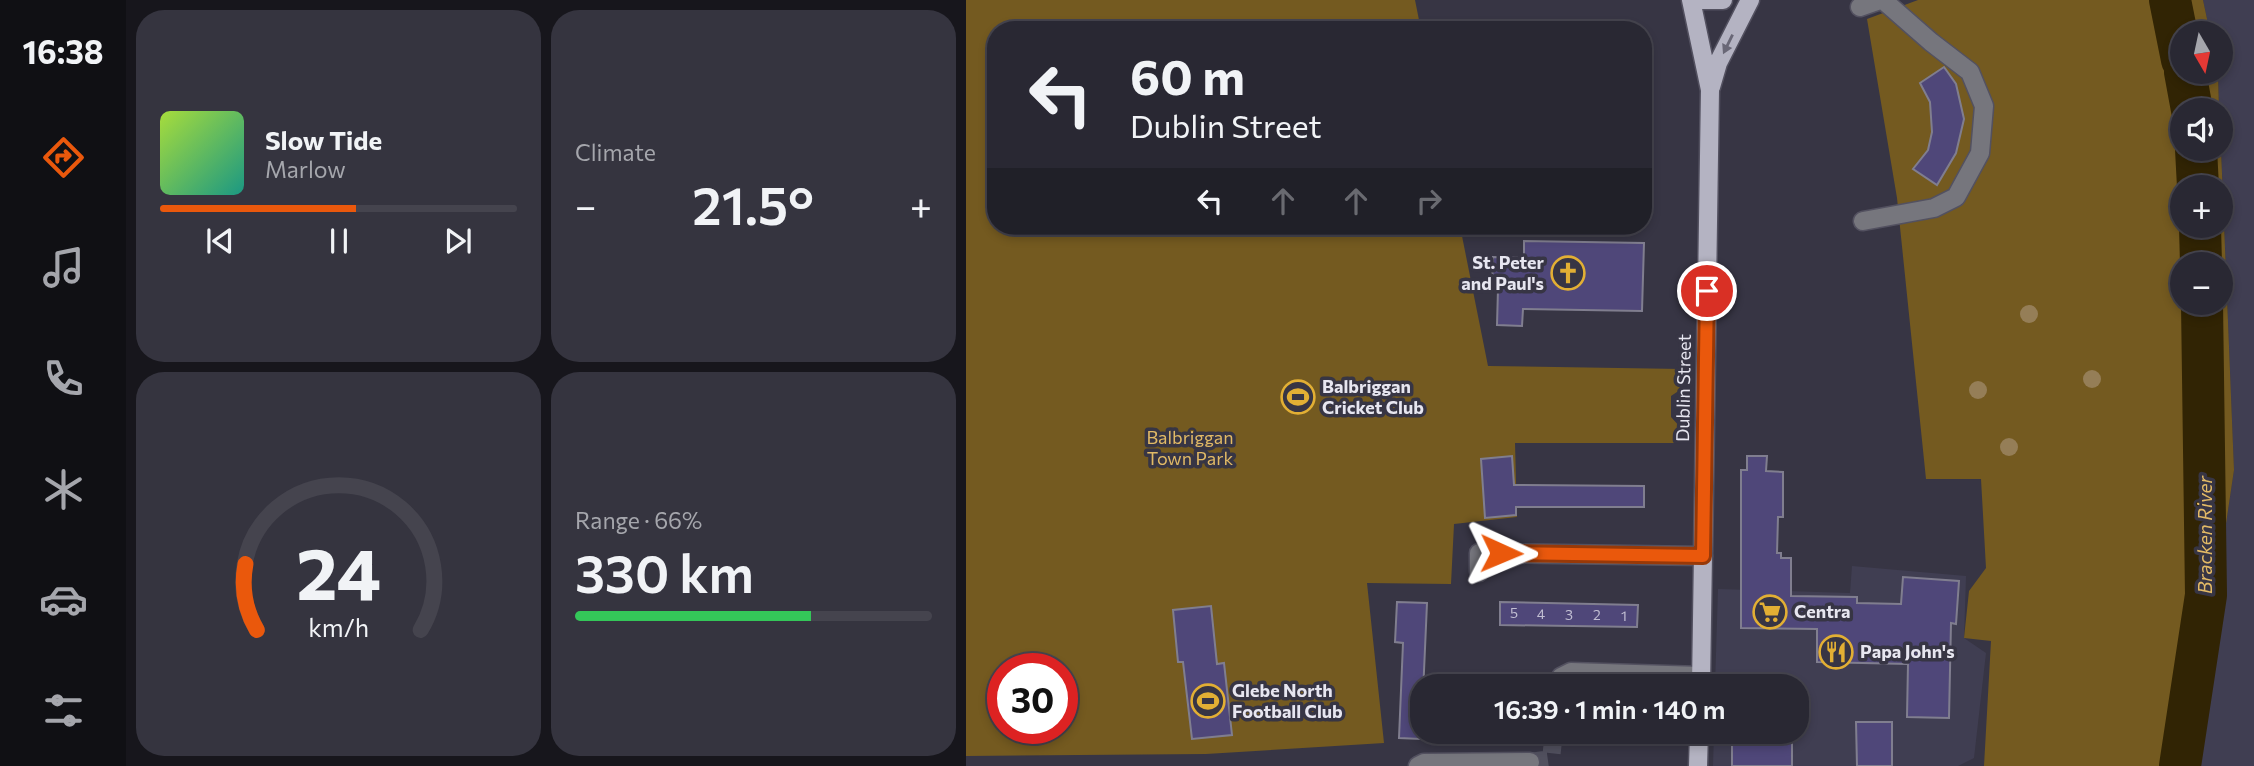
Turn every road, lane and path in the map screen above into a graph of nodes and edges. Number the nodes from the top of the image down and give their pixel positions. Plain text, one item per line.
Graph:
1 (1691, 0) edge
2 (1700, 0) edge
3 (1723, 0) edge
4 (1750, 0) edge
5 (1881, 0) edge
6 (1860, 7) dead end
7 (1710, 90) junction
8 (1863, 221) dead end
9 (1703, 556) junction
10 (1479, 572) dead end
11 (1567, 674) edge
12 (1600, 674) edge
13 (1701, 674) edge
14 (1699, 744) edge
15 (1530, 762) dead end
16 (1418, 766) edge
17 (1698, 766) edge

1 - 7 main road, Dublin Street
2 - 3 main road
4 -> 7 main road, Dublin Street
5 - 6 street
5 - 8 street
7 - 9 main road, Dublin Street
9 - 10 street
9 - 13 main road, Dublin Street
11 - 12 street
14 - 17 main road
15 - 16 street

